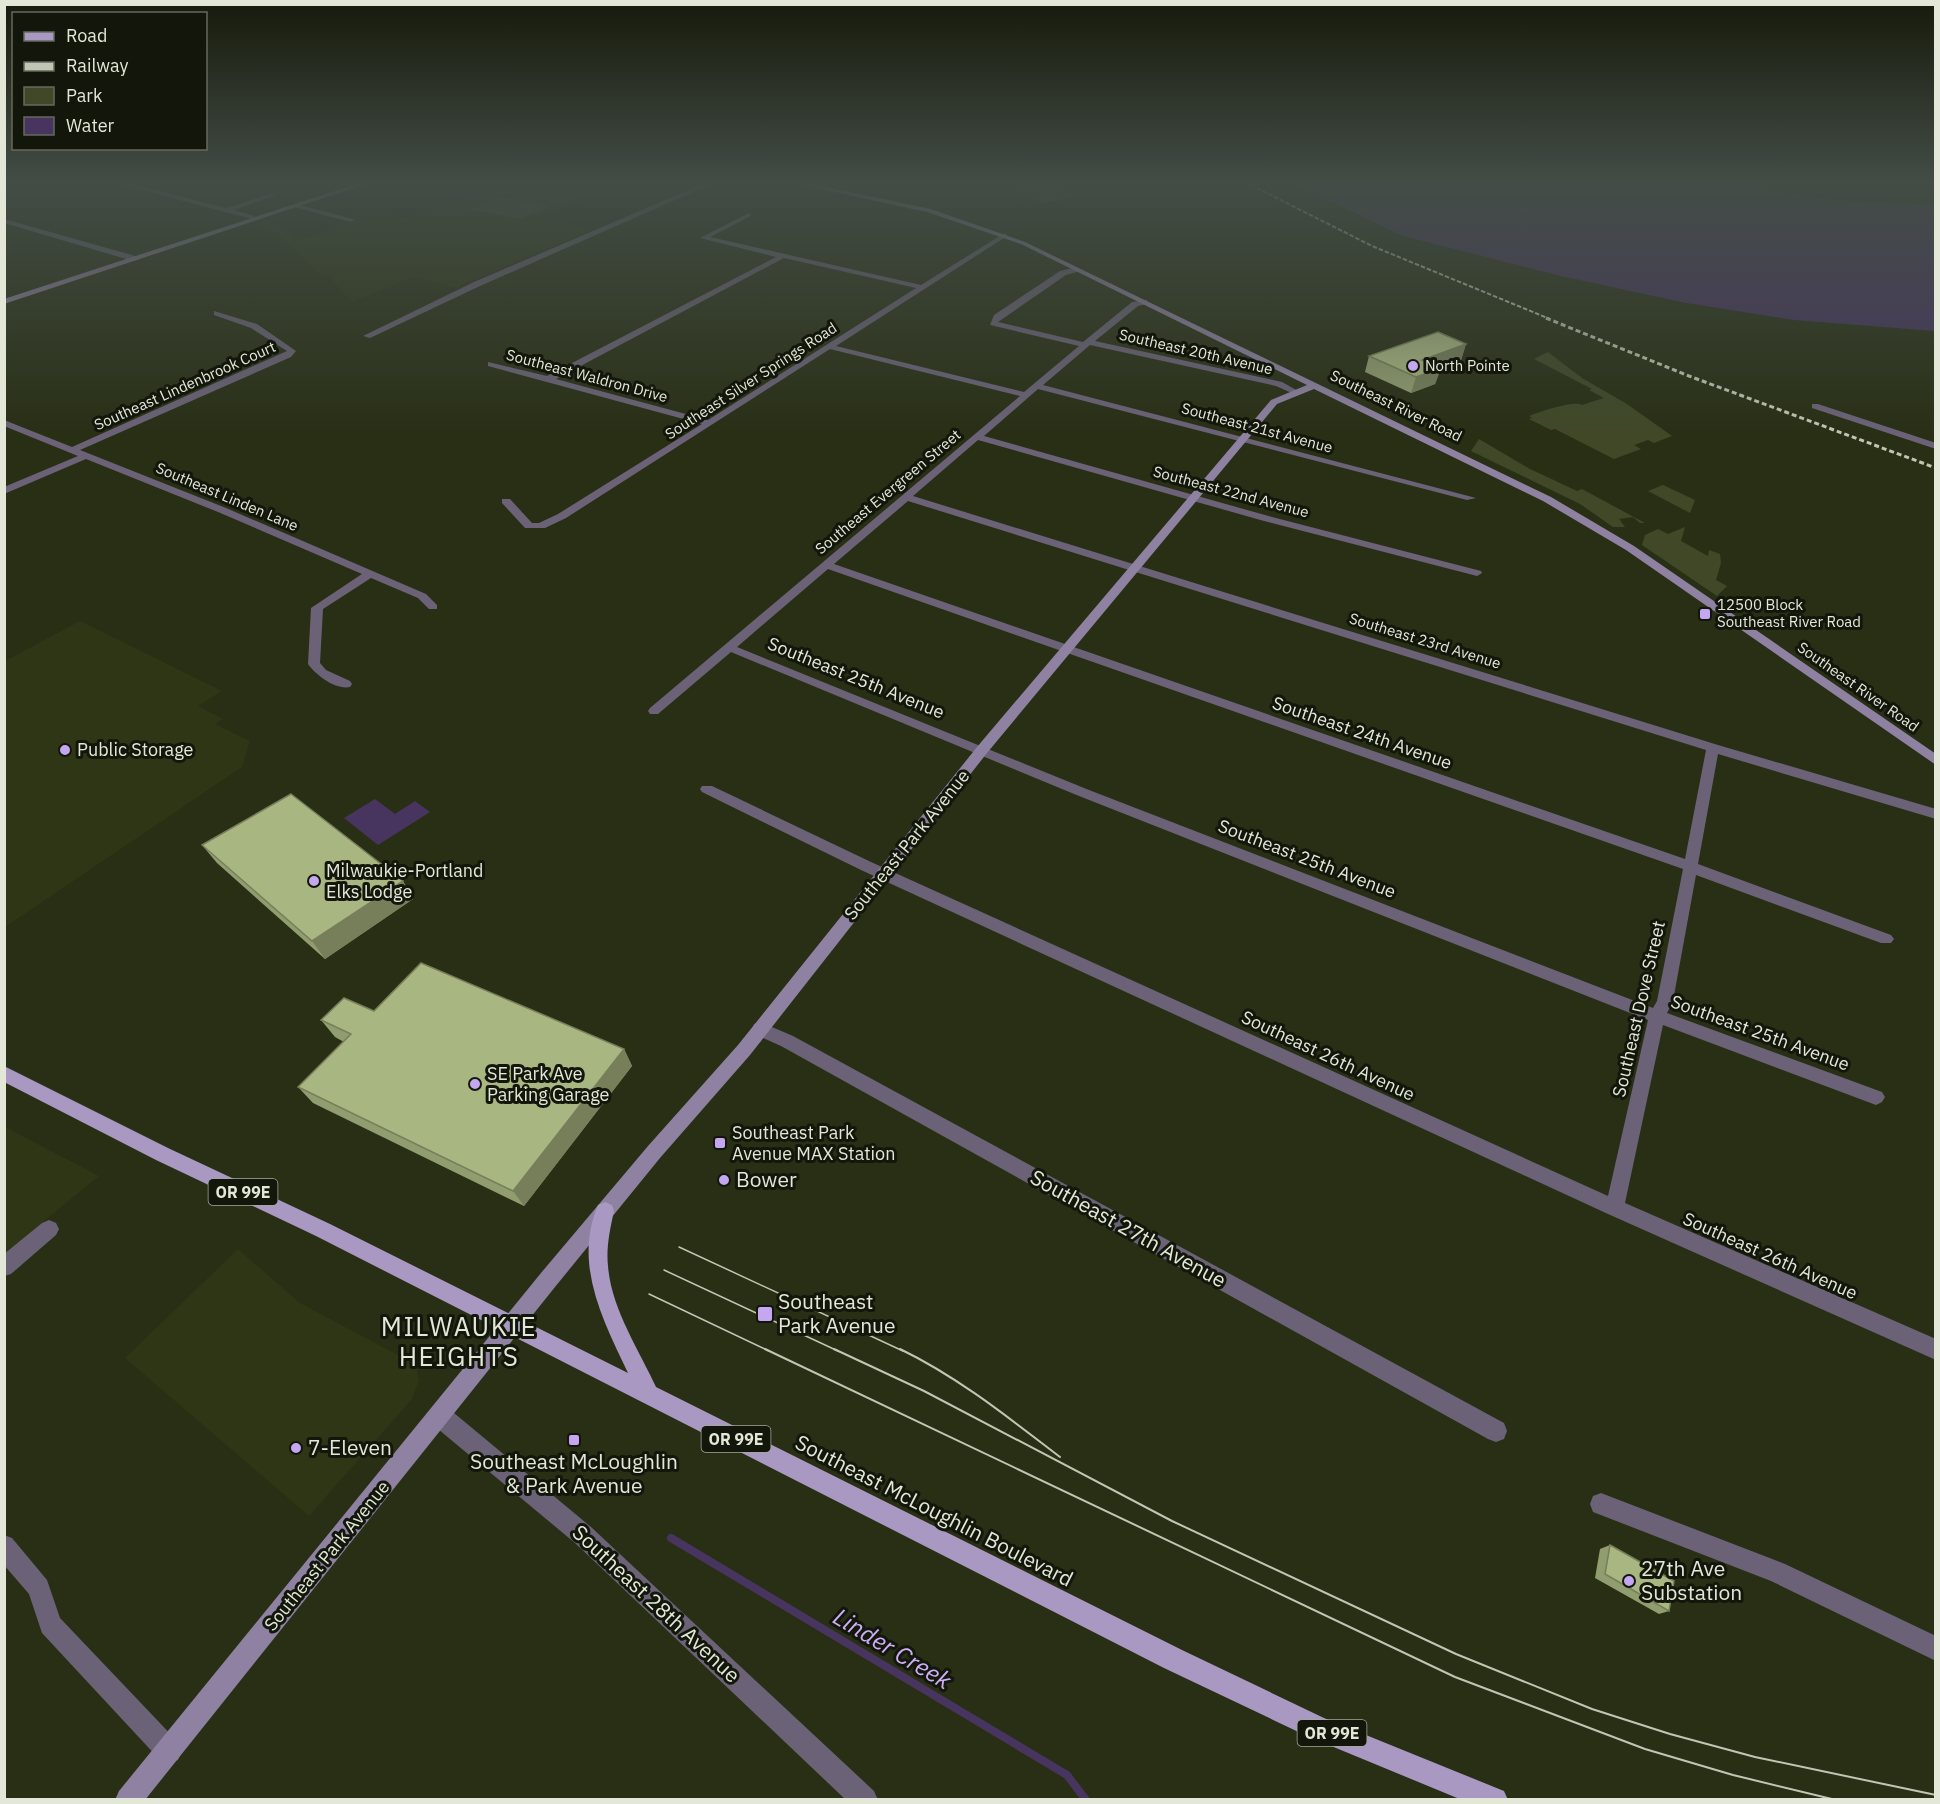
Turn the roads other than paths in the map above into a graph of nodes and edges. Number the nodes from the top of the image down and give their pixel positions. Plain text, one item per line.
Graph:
1 (114, 266) edge
2 (518, 266) edge
3 (764, 266) edge
4 (824, 266) edge
5 (955, 266) edge
6 (1071, 266) edge
7 (1077, 269) junction
8 (921, 287) junction
9 (4, 302) edge
10 (1144, 302) junction
11 (217, 313) dead end
12 (367, 336) dead end
13 (1087, 344) junction
14 (830, 347) junction
15 (491, 364) dead end
16 (547, 380) junction
17 (1315, 385) junction
18 (1037, 386) junction
19 (1296, 392) junction
20 (1026, 395) junction
21 (1815, 406) dead end
22 (4, 423) edge
23 (710, 423) junction
24 (977, 437) junction
25 (1244, 440) junction
26 (1935, 446) edge
27 (74, 449) junction
28 (88, 455) junction
29 (4, 491) edge
30 (906, 497) junction
31 (1471, 498) dead end
32 (1195, 499) junction
33 (506, 501) dead end
34 (826, 565) junction
35 (1136, 568) junction
36 (1477, 573) dead end
37 (369, 575) junction
38 (432, 608) dead end
39 (728, 647) junction
40 (1069, 649) junction
41 (346, 684) dead end
42 (654, 711) dead end
43 (1713, 748) junction
44 (982, 750) junction
45 (1935, 761) edge
46 (707, 789) dead end
47 (1935, 814) edge
48 (1690, 866) junction
49 (883, 874) junction
50 (1886, 939) dead end
51 (1657, 1016) junction
52 (760, 1029) junction
53 (4, 1073) edge
54 (1876, 1097) dead end
55 (1615, 1208) junction
56 (605, 1211) junction
57 (50, 1229) dead end
58 (4, 1267) edge
59 (511, 1325) junction
60 (1935, 1350) edge
61 (649, 1395) junction
62 (440, 1416) junction
63 (1496, 1431) dead end
64 (1601, 1504) dead end
65 (4, 1546) edge
66 (1935, 1649) edge
67 (168, 1751) junction
68 (128, 1800) edge
69 (865, 1800) edge
70 (1495, 1800) edge

1 - 9 street
2 - 12 street
3 - 16 street
4 - 8 street
5 - 8 street, Southeast Silver Springs Road
6 - 7 street, Southeast River Road
7 - 10 street, Southeast River Road
7 - 13 street, Southeast 20th Avenue
8 - 14 street, Southeast Silver Springs Road
10 - 13 street, Southeast Evergreen Street
10 - 17 street, Southeast River Road
11 - 27 street, Southeast Lindenbrook Court
13 - 18 street, Southeast Evergreen Street
13 - 19 street, Southeast 20th Avenue
14 - 20 street
14 - 23 street, Southeast Silver Springs Road
15 - 16 street, Southeast Waldron Drive
16 - 23 street, Southeast Waldron Drive
17 - 19 street, Southeast Park Avenue
17 - 45 street, Southeast River Road
18 - 20 street, Southeast Evergreen Street
18 - 25 street, Southeast 21st Avenue
19 - 25 street, Southeast Park Avenue
20 - 24 street, Southeast Evergreen Street
21 - 26 street
22 - 27 street, Southeast Linden Lane
23 - 33 street, Southeast Silver Springs Road
24 - 30 street, Southeast Evergreen Street
24 - 32 street, Southeast 22nd Avenue
25 - 31 street, Southeast 21st Avenue
25 - 32 street, Southeast Park Avenue
27 - 28 street, Southeast Linden Lane
28 - 29 street
28 - 37 street, Southeast Linden Lane
30 - 34 street, Southeast Evergreen Street
30 - 35 street, Southeast 23rd Avenue
32 - 35 street, Southeast Park Avenue
32 - 36 street, Southeast 22nd Avenue
34 - 39 street, Southeast Evergreen Street
34 - 40 street, Southeast 24th Avenue
35 - 40 street, Southeast Park Avenue
35 - 43 street, Southeast 23rd Avenue
37 - 38 street, Southeast Linden Lane
37 - 41 street
39 - 42 street, Southeast Evergreen Street
39 - 44 street, Southeast 25th Avenue
40 - 44 street, Southeast Park Avenue
40 - 48 street, Southeast 24th Avenue
43 - 47 street, Southeast 23rd Avenue
43 - 48 street, Southeast Dove Street
44 - 49 street, Southeast Park Avenue
44 - 51 street, Southeast 25th Avenue
46 - 49 street, Southeast 26th Avenue
48 - 50 street, Southeast 24th Avenue
48 - 51 street, Southeast Dove Street
49 - 52 street, Southeast Park Avenue
49 - 55 street, Southeast 26th Avenue
51 - 54 street, Southeast 25th Avenue
51 - 55 street, Southeast Dove Street
52 - 56 street, Southeast Park Avenue
52 - 63 street, Southeast 27th Avenue
53 - 59 main road, Southeast McLoughlin Boulevard / OR 99E
55 - 60 street, Southeast 26th Avenue
56 - 59 street, Southeast Park Avenue
56 - 61 main road
57 - 58 street
59 - 61 main road, Southeast McLoughlin Boulevard / OR 99E
59 - 62 street, Southeast Park Avenue
61 - 70 main road, Southeast McLoughlin Boulevard / OR 99E
62 - 67 street, Southeast Park Avenue
62 - 69 street, Southeast 28th Avenue
64 - 66 street
65 - 67 street
67 - 68 street, Southeast Park Avenue

